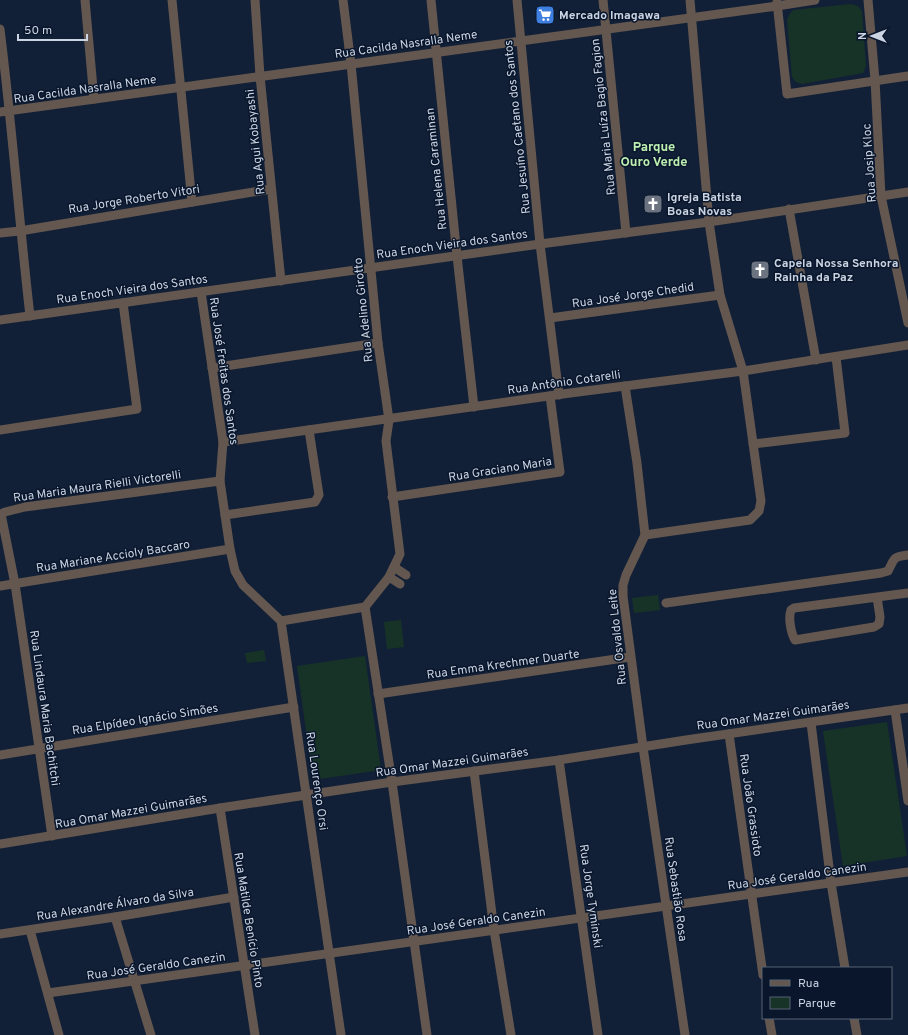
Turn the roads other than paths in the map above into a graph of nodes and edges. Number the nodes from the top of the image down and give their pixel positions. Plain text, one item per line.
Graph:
1 (85, 0) edge
2 (172, 0) edge
3 (255, 0) edge
4 (343, 0) edge
5 (431, 0) edge
6 (517, 0) edge
7 (603, 0) edge
8 (690, 0) edge
9 (815, 0) edge
10 (868, 0) edge
11 (777, 3) edge
12 (692, 17) junction
13 (0, 29) edge
14 (606, 29) junction
15 (520, 41) junction
16 (436, 52) junction
17 (352, 64) junction
18 (260, 76) junction
19 (908, 76) edge
20 (875, 80) junction
21 (180, 88) junction
22 (94, 99) junction
23 (10, 111) junction
24 (0, 112) edge
25 (271, 189) junction
26 (908, 192) edge
27 (881, 196) junction
28 (192, 202) junction
29 (789, 209) junction
30 (709, 222) junction
31 (20, 231) junction
32 (626, 232) junction
33 (0, 233) edge
34 (540, 244) junction
35 (457, 256) junction
36 (371, 268) junction
37 (908, 272) edge
38 (898, 274) junction
39 (281, 281) junction
40 (201, 292) junction
41 (720, 296) junction
42 (123, 303) junction
43 (30, 316) junction
44 (550, 318) junction
45 (0, 320) edge
46 (908, 323) edge
47 (378, 343) junction
48 (908, 345) edge
49 (836, 357) junction
50 (816, 360) junction
51 (212, 368) junction
52 (743, 371) junction
53 (625, 386) junction
54 (554, 396) junction
55 (474, 407) junction
56 (388, 420) junction
57 (0, 430) edge
58 (309, 430) junction
59 (223, 442) junction
60 (753, 444) junction
61 (220, 481) junction
62 (392, 497) junction
63 (225, 515) junction
64 (645, 534) junction
65 (230, 549) junction
66 (908, 555) edge
67 (394, 568) junction
68 (406, 575) dead end
69 (388, 577) junction
70 (14, 584) junction
71 (400, 584) dead end
72 (0, 586) edge
73 (908, 593) edge
74 (877, 597) junction
75 (666, 603) dead end
76 (365, 607) junction
77 (281, 621) junction
78 (630, 658) junction
79 (378, 694) junction
80 (294, 707) junction
81 (908, 708) edge
82 (895, 710) junction
83 (811, 723) junction
84 (729, 734) junction
85 (643, 747) junction
86 (39, 748) junction
87 (0, 754) edge
88 (559, 760) junction
89 (905, 762) edge
90 (474, 771) junction
91 (392, 782) junction
92 (306, 795) junction
93 (908, 797) edge
94 (220, 808) junction
95 (52, 836) junction
96 (0, 844) edge
97 (908, 872) edge
98 (831, 883) junction
99 (751, 894) junction
100 (234, 897) junction
101 (666, 906) junction
102 (115, 917) junction
103 (582, 918) junction
104 (30, 930) junction
105 (494, 930) junction
106 (0, 934) edge
107 (415, 942) junction
108 (330, 953) junction
109 (244, 965) junction
110 (845, 967) edge
111 (762, 968) edge
112 (135, 981) junction
113 (48, 993) junction
114 (769, 1019) edge
115 (854, 1019) edge
116 (59, 1035) edge
117 (151, 1035) edge
118 (255, 1035) edge
119 (341, 1035) edge
120 (427, 1035) edge
121 (511, 1035) edge
122 (598, 1035) edge
123 (685, 1035) edge
124 (772, 1035) edge
125 (857, 1035) edge

1 - 22 street
2 - 21 street
3 - 18 street, Rua Agui Kobayashi
4 - 17 street, Rua Adelino Girotto
5 - 16 street, Rua Helena Caraminan
6 - 15 street, Rua Jesuíno Caetano dos Santos
7 - 14 street, Rua Maria Luíza Bagio Fagion
8 - 12 street
9 - 11 street, Rua Cacilda Nasralla Neme
10 - 20 street, Rua Josip Kloc
11 - 12 street, Rua Cacilda Nasralla Neme
11 - 20 street
12 - 14 street, Rua Cacilda Nasralla Neme
12 - 30 street
13 - 23 street
14 - 15 street, Rua Cacilda Nasralla Neme
14 - 32 street, Rua Maria Luíza Bagio Fagion
15 - 16 street, Rua Cacilda Nasralla Neme
15 - 34 street, Rua Jesuíno Caetano dos Santos
16 - 17 street, Rua Cacilda Nasralla Neme
16 - 35 street, Rua Helena Caraminan
17 - 18 street, Rua Cacilda Nasralla Neme
17 - 36 street, Rua Adelino Girotto
18 - 21 street, Rua Cacilda Nasralla Neme
18 - 25 street, Rua Agui Kobayashi
19 - 20 street
20 - 27 street, Rua Josip Kloc
21 - 22 street, Rua Cacilda Nasralla Neme
21 - 28 street
22 - 23 street, Rua Cacilda Nasralla Neme
23 - 24 street, Rua Cacilda Nasralla Neme
23 - 31 street
25 - 28 street, Rua Jorge Roberto Vitori
25 - 39 street, Rua Agui Kobayashi
26 - 27 street, Rua Enoch Vieira dos Santos
27 - 29 street, Rua Enoch Vieira dos Santos
27 - 38 street, Rua Josip Kloc
28 - 31 street, Rua Jorge Roberto Vitori
29 - 30 street, Rua Enoch Vieira dos Santos
29 - 50 street
30 - 32 street, Rua Enoch Vieira dos Santos
30 - 41 street
31 - 33 street, Rua Jorge Roberto Vitori
31 - 43 street
32 - 34 street, Rua Enoch Vieira dos Santos
34 - 35 street, Rua Enoch Vieira dos Santos
34 - 44 street, Rua Jesuíno Caetano dos Santos
35 - 36 street, Rua Enoch Vieira dos Santos
35 - 55 street, Rua Helena Caraminan
36 - 39 street, Rua Enoch Vieira dos Santos
36 - 47 street, Rua Adelino Girotto
37 - 38 street
38 - 46 street, Rua Josip Kloc
39 - 40 street, Rua Enoch Vieira dos Santos
40 - 42 street, Rua Enoch Vieira dos Santos
40 - 51 street, Rua José Freitas dos Santos
41 - 44 street, Rua José Jorge Chedid
41 - 52 street
42 - 43 street, Rua Enoch Vieira dos Santos
42 - 57 street
43 - 45 street, Rua Enoch Vieira dos Santos
44 - 54 street, Rua Jesuíno Caetano dos Santos
47 - 51 street
47 - 56 street, Rua Adelino Girotto
48 - 49 street, Rua Antônio Cotarelli
49 - 50 street, Rua Antônio Cotarelli
49 - 60 street
50 - 52 street, Rua Antônio Cotarelli
51 - 59 street, Rua José Freitas dos Santos
52 - 53 street, Rua Antônio Cotarelli
52 - 60 street
53 - 54 street, Rua Antônio Cotarelli
53 - 64 street
54 - 55 street, Rua Antônio Cotarelli
54 - 62 street, Rua Graciano Maria
55 - 56 street, Rua Antônio Cotarelli
56 - 58 street, Rua Antônio Cotarelli
56 - 62 street, Rua Adelino Girotto
58 - 59 street, Rua Antônio Cotarelli
58 - 63 street
59 - 61 street, Rua José Freitas dos Santos
60 - 64 street
61 - 63 street, Rua José Freitas dos Santos
61 - 70 street, Rua Maria Maura Rielli Victorelli
62 - 67 street, Rua Adelino Girotto
63 - 65 street, Rua José Freitas dos Santos
64 - 78 street, Rua Osvaldo Leite
65 - 70 street, Rua Mariane Accioly Baccaro
65 - 77 street
66 - 75 street
67 - 68 street
67 - 69 street, Rua Adelino Girotto
69 - 71 street
69 - 76 street, Rua Adelino Girotto
70 - 72 street, Rua Mariane Accioly Baccaro
70 - 86 street, Rua Lindaura Maria Bachitchi
73 - 74 street
74 - 74 street
76 - 77 street
76 - 79 street
77 - 80 street, Rua Lourenço Orsi
78 - 79 street, Rua Emma Krechmer Duarte
78 - 85 street, Rua Osvaldo Leite
79 - 91 street
80 - 86 street, Rua Elpídeo Ignácio Simões
80 - 92 street, Rua Lourenço Orsi
81 - 82 street, Rua Omar Mazzei Guimarães
82 - 83 street, Rua Omar Mazzei Guimarães
82 - 89 street
83 - 84 street, Rua Omar Mazzei Guimarães
83 - 98 street
84 - 85 street, Rua Omar Mazzei Guimarães
84 - 99 street, Rua João Grassioto
85 - 88 street, Rua Omar Mazzei Guimarães
85 - 101 street, Rua Sebastião Rosa
86 - 87 street, Rua Elpídeo Ignácio Simões
86 - 95 street, Rua Lindaura Maria Bachitchi
88 - 90 street, Rua Omar Mazzei Guimarães
88 - 103 street, Rua Jorge Tyminski
89 - 93 street
90 - 91 street, Rua Omar Mazzei Guimarães
90 - 105 street
91 - 92 street, Rua Omar Mazzei Guimarães
91 - 107 street
92 - 94 street, Rua Omar Mazzei Guimarães
92 - 108 street, Rua Lourenço Orsi
94 - 95 street, Rua Omar Mazzei Guimarães
94 - 100 street, Rua Matilde Benício Pinto
95 - 96 street, Rua Omar Mazzei Guimarães
97 - 98 street, Rua José Geraldo Canezin
98 - 99 street, Rua José Geraldo Canezin
98 - 110 street
99 - 101 street, Rua José Geraldo Canezin
99 - 111 street, Rua João Grassioto
100 - 102 street, Rua Alexandre Álvaro da Silva
100 - 109 street, Rua Matilde Benício Pinto
101 - 103 street, Rua José Geraldo Canezin
101 - 123 street, Rua Sebastião Rosa
102 - 104 street, Rua Alexandre Álvaro da Silva
102 - 112 street
103 - 105 street, Rua José Geraldo Canezin
103 - 122 street, Rua Jorge Tyminski
104 - 106 street, Rua Alexandre Álvaro da Silva
104 - 113 street
105 - 107 street, Rua José Geraldo Canezin
105 - 121 street
107 - 108 street, Rua José Geraldo Canezin
107 - 120 street
108 - 109 street, Rua José Geraldo Canezin
108 - 119 street, Rua Lourenço Orsi
109 - 112 street, Rua José Geraldo Canezin
109 - 118 street, Rua Matilde Benício Pinto
112 - 113 street, Rua José Geraldo Canezin
112 - 117 street
113 - 116 street
114 - 124 street
115 - 125 street

